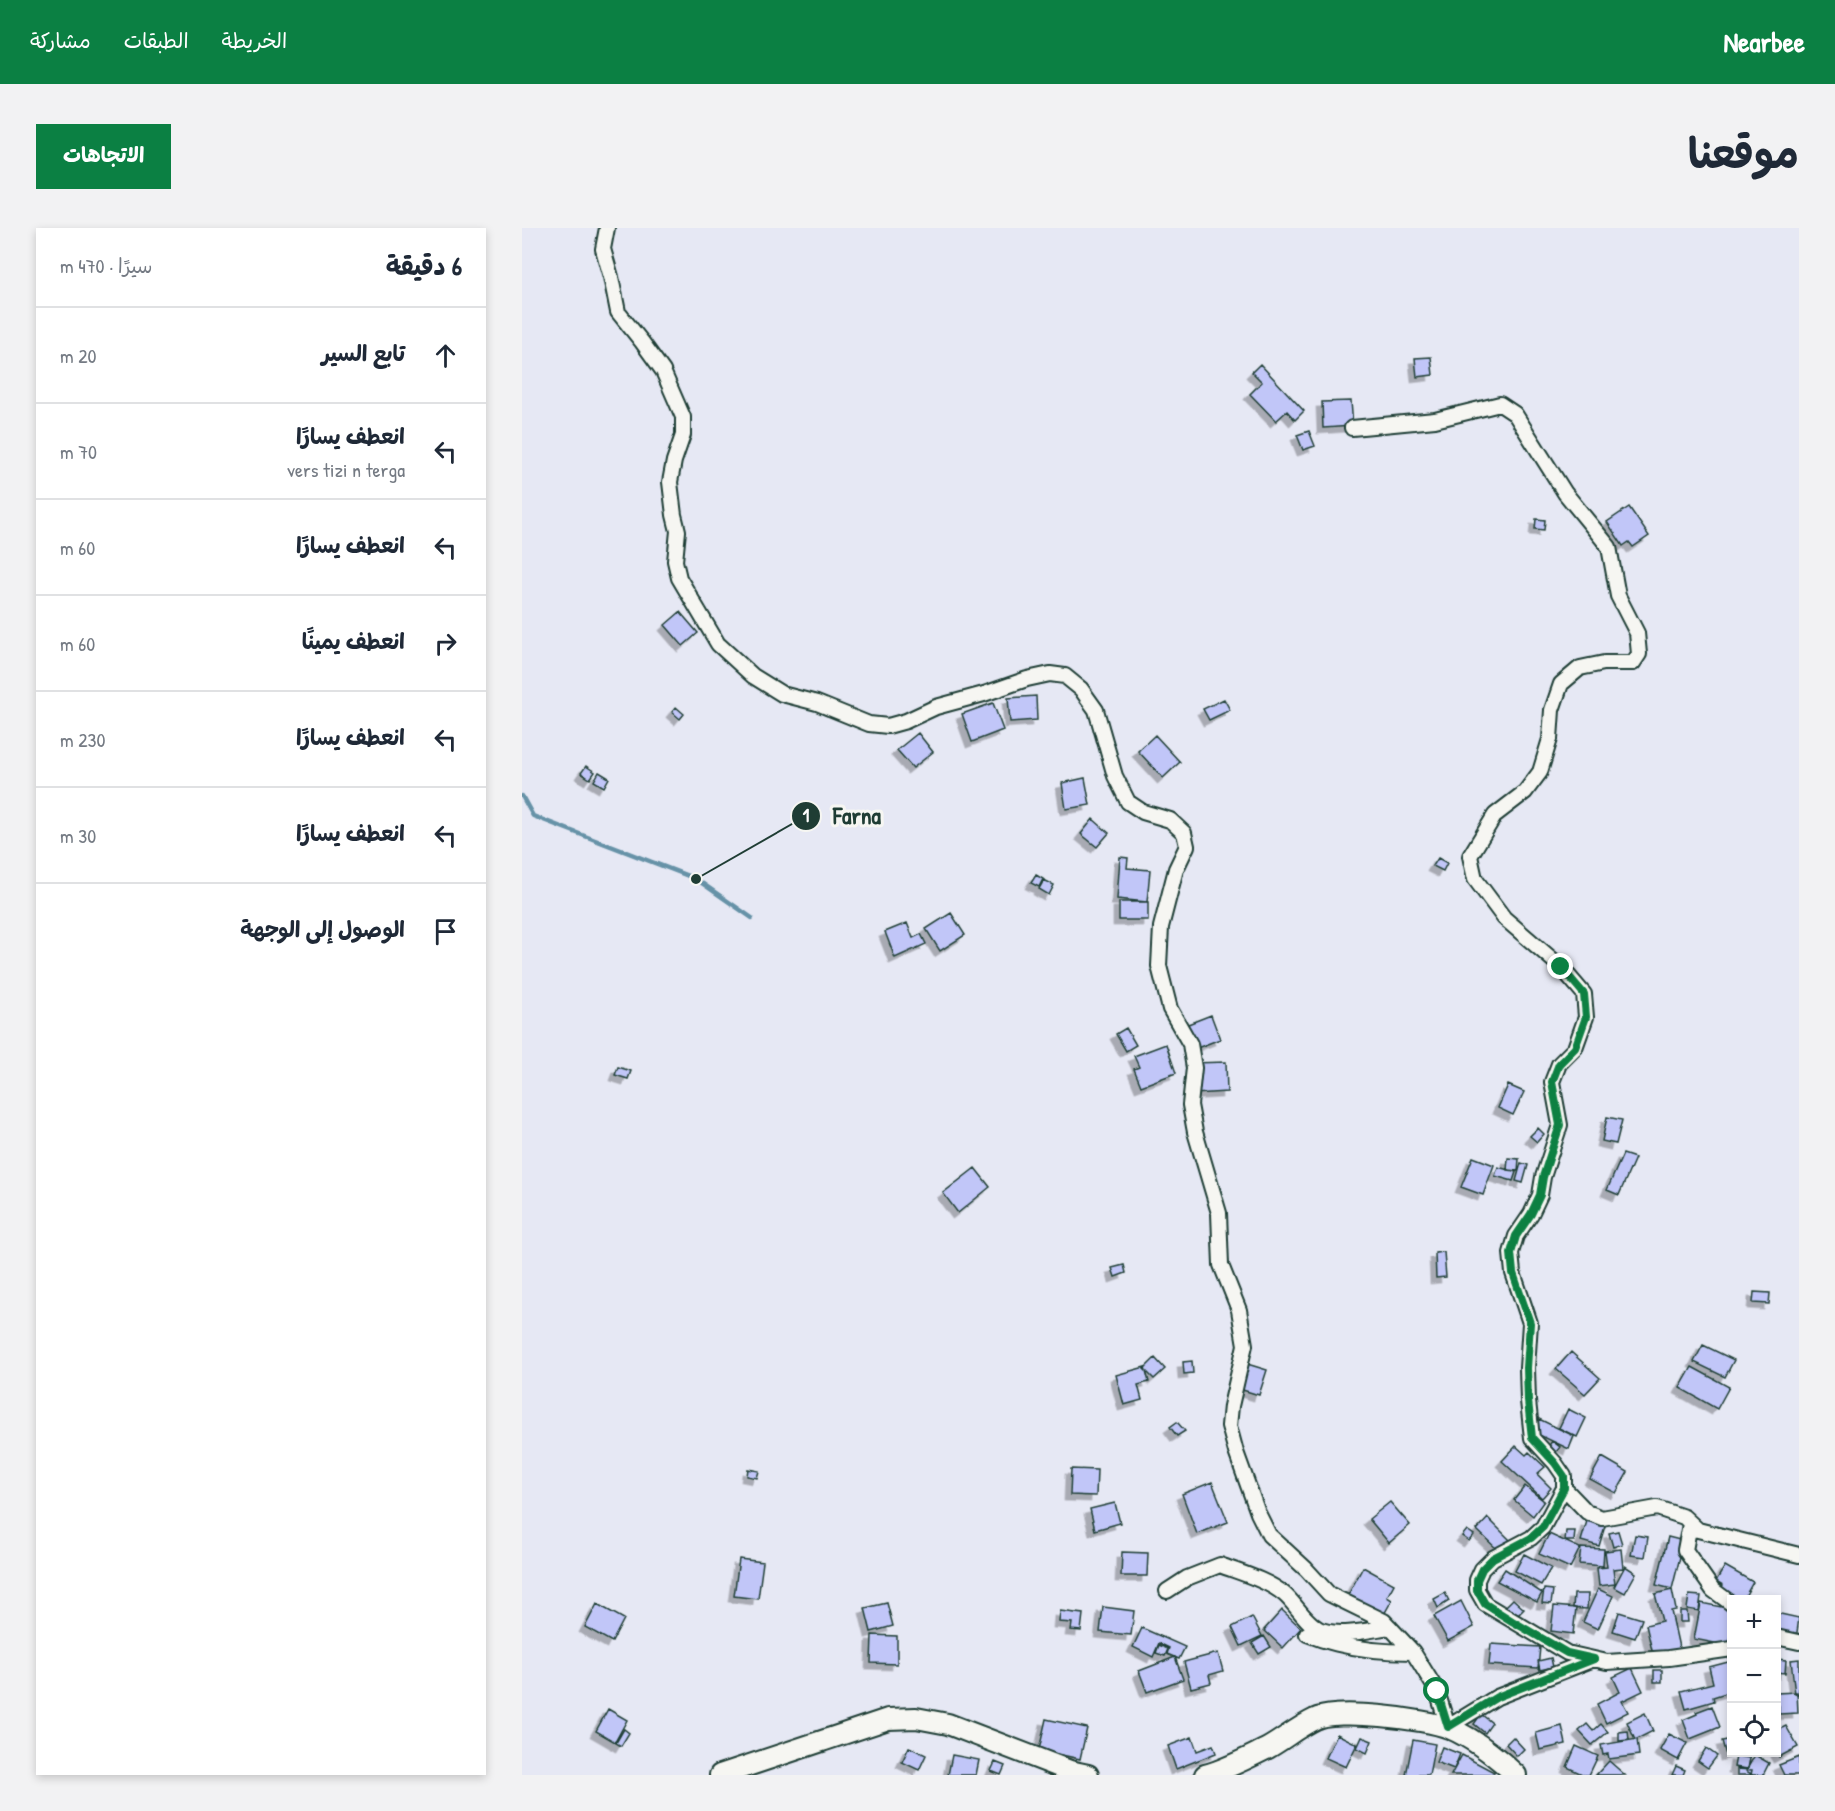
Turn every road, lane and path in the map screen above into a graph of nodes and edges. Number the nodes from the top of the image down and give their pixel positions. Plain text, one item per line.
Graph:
1 (607, 228) edge
2 (1352, 428) dead end
3 (1564, 1488) junction
4 (1690, 1524) junction
5 (1799, 1555) edge
6 (1167, 1591) dead end
7 (1727, 1601) edge
8 (1390, 1628) junction
9 (1307, 1634) dead end
10 (1727, 1650) edge
11 (1413, 1652) junction
12 (1594, 1659) junction
13 (1448, 1727) junction
14 (720, 1775) edge
15 (1088, 1775) edge
16 (1206, 1775) edge
17 (1516, 1775) edge

1 - 8 street
2 - 3 street
3 - 4 street
3 - 12 street
4 - 5 street
4 - 7 street
6 - 8 street
8 - 11 street
9 - 11 street
10 - 12 street
11 - 13 street
12 - 13 street
13 - 16 main road
13 - 17 main road
14 - 15 main road

